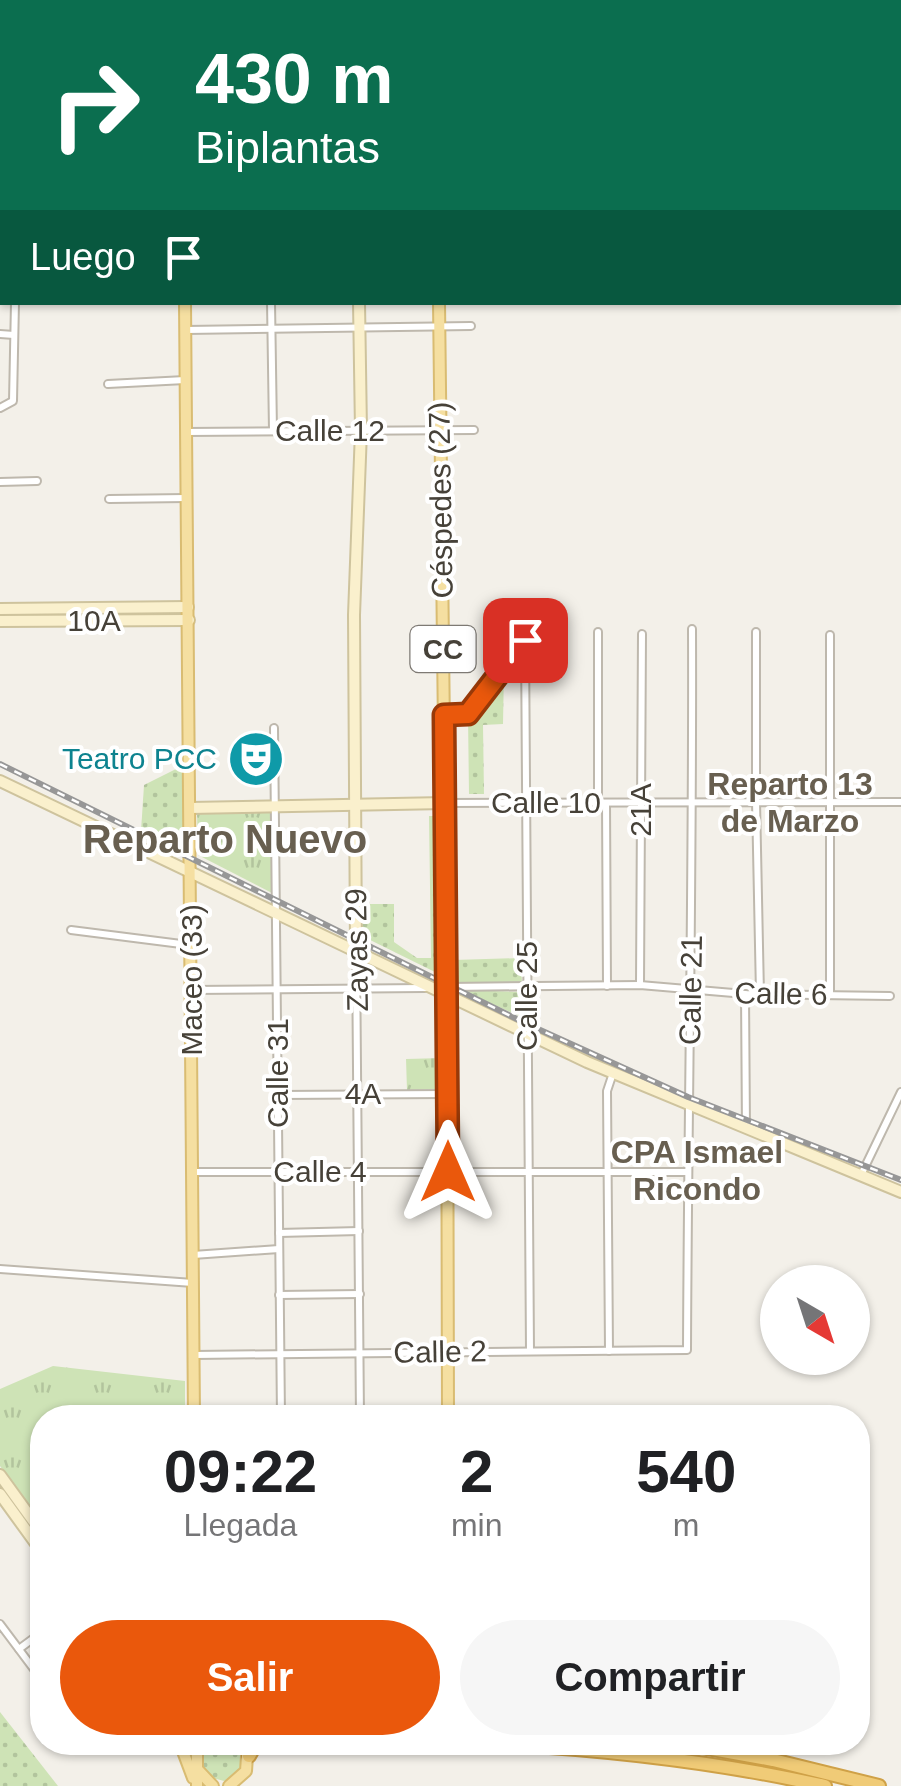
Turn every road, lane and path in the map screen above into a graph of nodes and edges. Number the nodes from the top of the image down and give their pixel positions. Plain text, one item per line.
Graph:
1 (15, 305) edge
2 (185, 305) edge
3 (271, 305) edge
4 (360, 305) edge
5 (439, 305) edge
6 (471, 326) dead end
7 (360, 328) junction
8 (439, 328) junction
9 (272, 329) junction
10 (185, 330) junction
11 (0, 334) edge
12 (14, 335) junction
13 (185, 380) junction
14 (108, 384) dead end
15 (0, 408) edge
16 (361, 430) junction
17 (440, 430) junction
18 (474, 430) dead end
19 (273, 431) junction
20 (186, 432) junction
21 (36, 481) dead end
22 (0, 482) edge
23 (187, 498) junction
24 (109, 499) dead end
25 (188, 606) junction
26 (31, 608) junction
27 (0, 609) edge
28 (188, 620) junction
29 (0, 621) edge
30 (32, 621) junction
31 (692, 629) dead end
32 (598, 632) dead end
33 (756, 632) dead end
34 (642, 634) dead end
35 (830, 635) dead end
36 (444, 715) junction
37 (274, 728) dead end
38 (0, 781) edge
39 (756, 801) junction
40 (640, 802) junction
41 (693, 802) junction
42 (828, 802) junction
43 (901, 802) edge
44 (445, 803) junction
45 (525, 803) junction
46 (602, 803) junction
47 (356, 805) junction
48 (274, 806) junction
49 (190, 808) junction
50 (191, 871) junction
51 (277, 913) junction
52 (71, 930) dead end
53 (192, 946) junction
54 (356, 951) junction
55 (640, 985) junction
56 (606, 986) junction
57 (357, 988) junction
58 (431, 988) junction
59 (528, 988) junction
60 (192, 990) junction
61 (277, 990) junction
62 (447, 991) junction
63 (693, 991) junction
64 (745, 994) junction
65 (760, 994) junction
66 (830, 995) junction
67 (890, 996) dead end
68 (526, 1034) junction
69 (613, 1073) junction
70 (901, 1092) edge
71 (359, 1094) junction
72 (448, 1094) junction
73 (278, 1095) junction
74 (688, 1106) junction
75 (746, 1129) junction
76 (192, 1172) junction
77 (278, 1172) junction
78 (359, 1172) junction
79 (448, 1172) junction
80 (528, 1172) junction
81 (607, 1172) junction
82 (688, 1172) junction
83 (860, 1176) junction
84 (901, 1192) edge
85 (359, 1231) junction
86 (278, 1232) junction
87 (279, 1249) junction
88 (193, 1254) junction
89 (0, 1269) edge
90 (193, 1283) junction
91 (360, 1294) junction
92 (279, 1295) junction
93 (609, 1350) junction
94 (687, 1350) joint
95 (449, 1352) junction
96 (530, 1352) junction
97 (360, 1353) junction
98 (193, 1354) junction
99 (279, 1354) junction
100 (194, 1405) edge
101 (280, 1405) edge
102 (360, 1405) edge
103 (448, 1405) edge
104 (0, 1475) edge
105 (0, 1494) edge
106 (30, 1517) edge
107 (30, 1535) edge
108 (0, 1624) edge
109 (30, 1641) edge
110 (20, 1649) junction
111 (30, 1663) edge
112 (184, 1755) edge
113 (188, 1755) edge
114 (197, 1755) edge
115 (248, 1755) edge
116 (645, 1755) edge
117 (744, 1755) edge
118 (197, 1768) junction
119 (195, 1786) edge
120 (213, 1786) edge
121 (229, 1786) edge
122 (825, 1786) edge
123 (880, 1786) edge

1 - 12 street
2 - 10 main road, Maceo (33)
3 - 9 street
4 - 7 street, Zayas 29
5 - 8 main road, Céspedes (27) / CC
6 - 8 street
7 - 8 street
7 - 9 street
7 - 16 street, Zayas 29
8 - 17 main road, Céspedes (27) / CC
9 - 10 street
9 - 19 street
10 - 13 main road, Maceo (33)
11 - 12 street
12 - 15 street
13 - 14 street
13 - 20 main road, Maceo (33)
16 - 17 street, Calle 12
16 - 19 street, Calle 12
16 - 47 street, Zayas 29
17 - 18 street, Calle 12
17 - 36 main road, Céspedes (27) / CC
19 - 20 street, Calle 12
20 - 23 main road, Maceo (33)
21 - 22 street
23 - 24 street
23 - 25 main road, Maceo (33)
25 - 26 street, 10A
25 - 28 main road, Maceo (33)
26 - 27 street, 10A
26 - 30 street
28 - 30 street, 10A
28 - 49 main road, Maceo (33)
29 - 30 street, 10A
31 - 41 street, Calle 21
32 - 46 street
33 - 39 street
34 - 40 street, 21A
35 - 42 street
36 - 44 main road, Céspedes (27) / CC
36 - 45 street, Calle 25
37 - 48 street, Calle 31
38 - 50 street
39 - 41 street, Calle 10
39 - 42 street, Calle 10
39 - 65 street
40 - 41 street, Calle 10
40 - 46 street, Calle 10
40 - 55 street, 21A
41 - 63 street, Calle 21
42 - 43 street, Calle 10
42 - 66 street
44 - 45 street, Calle 10
44 - 47 street, Calle 10
44 - 62 main road, Céspedes (27) / CC
45 - 46 street, Calle 10
45 - 59 street, Calle 25
46 - 56 street
47 - 48 street, Calle 10
47 - 54 street, Zayas 29
48 - 49 street, Calle 10
48 - 51 street, Calle 31
49 - 50 main road, Maceo (33)
50 - 51 street
50 - 53 main road, Maceo (33)
51 - 54 street
51 - 61 street, Calle 31
52 - 53 street
53 - 60 main road, Maceo (33)
54 - 57 street, Zayas 29
54 - 58 street
55 - 56 street, Calle 6
55 - 63 street, Calle 6
56 - 59 street, Calle 6
57 - 58 street
57 - 61 street
57 - 71 street, Zayas 29
58 - 62 street
59 - 62 street, Calle 6
59 - 68 street, Calle 25
60 - 61 street
60 - 76 main road, Maceo (33)
61 - 73 street, Calle 31
62 - 68 street
62 - 72 main road, Céspedes (27) / CC
63 - 64 street, Calle 6
63 - 74 street, Calle 21
64 - 65 street, Calle 6
64 - 75 street
65 - 66 street, Calle 6
66 - 67 street, Calle 6
68 - 69 street
68 - 80 street, Calle 25
69 - 74 street
69 - 81 street
70 - 83 street
71 - 72 street, 4A
71 - 73 street, 4A
71 - 78 street, Zayas 29
72 - 79 main road, Céspedes (27) / CC
73 - 77 street, Calle 31
74 - 75 street
74 - 82 street, Calle 21
75 - 83 street
76 - 77 street, Calle 4
76 - 88 main road, Maceo (33)
77 - 78 street, Calle 4
77 - 86 street, Calle 31
78 - 79 street, Calle 4
78 - 85 street, Zayas 29
79 - 80 street, Calle 4
79 - 95 main road, Céspedes (27) / CC
80 - 81 street, Calle 4
80 - 96 street, Calle 25
81 - 82 street, Calle 4
81 - 93 street
82 - 94 street, Calle 21
83 - 84 street
85 - 86 street
85 - 91 street, Zayas 29
86 - 87 street, Calle 31
87 - 88 street
87 - 92 street, Calle 31
88 - 90 main road, Maceo (33)
89 - 90 street
90 - 98 main road, Maceo (33)
91 - 92 street
91 - 97 street, Zayas 29
92 - 99 street, Calle 31
93 - 94 street, Calle 2
93 - 96 street, Calle 2
95 - 96 street, Calle 2
95 - 97 street, Calle 2
95 - 103 main road, Céspedes (27) / CC
97 - 99 street, Calle 2
97 - 102 street, Zayas 29
98 - 99 street, Calle 2
98 - 100 main road, Maceo (33)
99 - 101 street, Calle 31
104 - 106 street
105 - 107 street
108 - 110 street
109 - 110 street
110 - 111 street
112 - 119 main road
113 - 118 street
114 - 118 main road
115 - 121 main road
116 - 122 highway
117 - 123 highway
118 - 119 main road
118 - 120 main road

